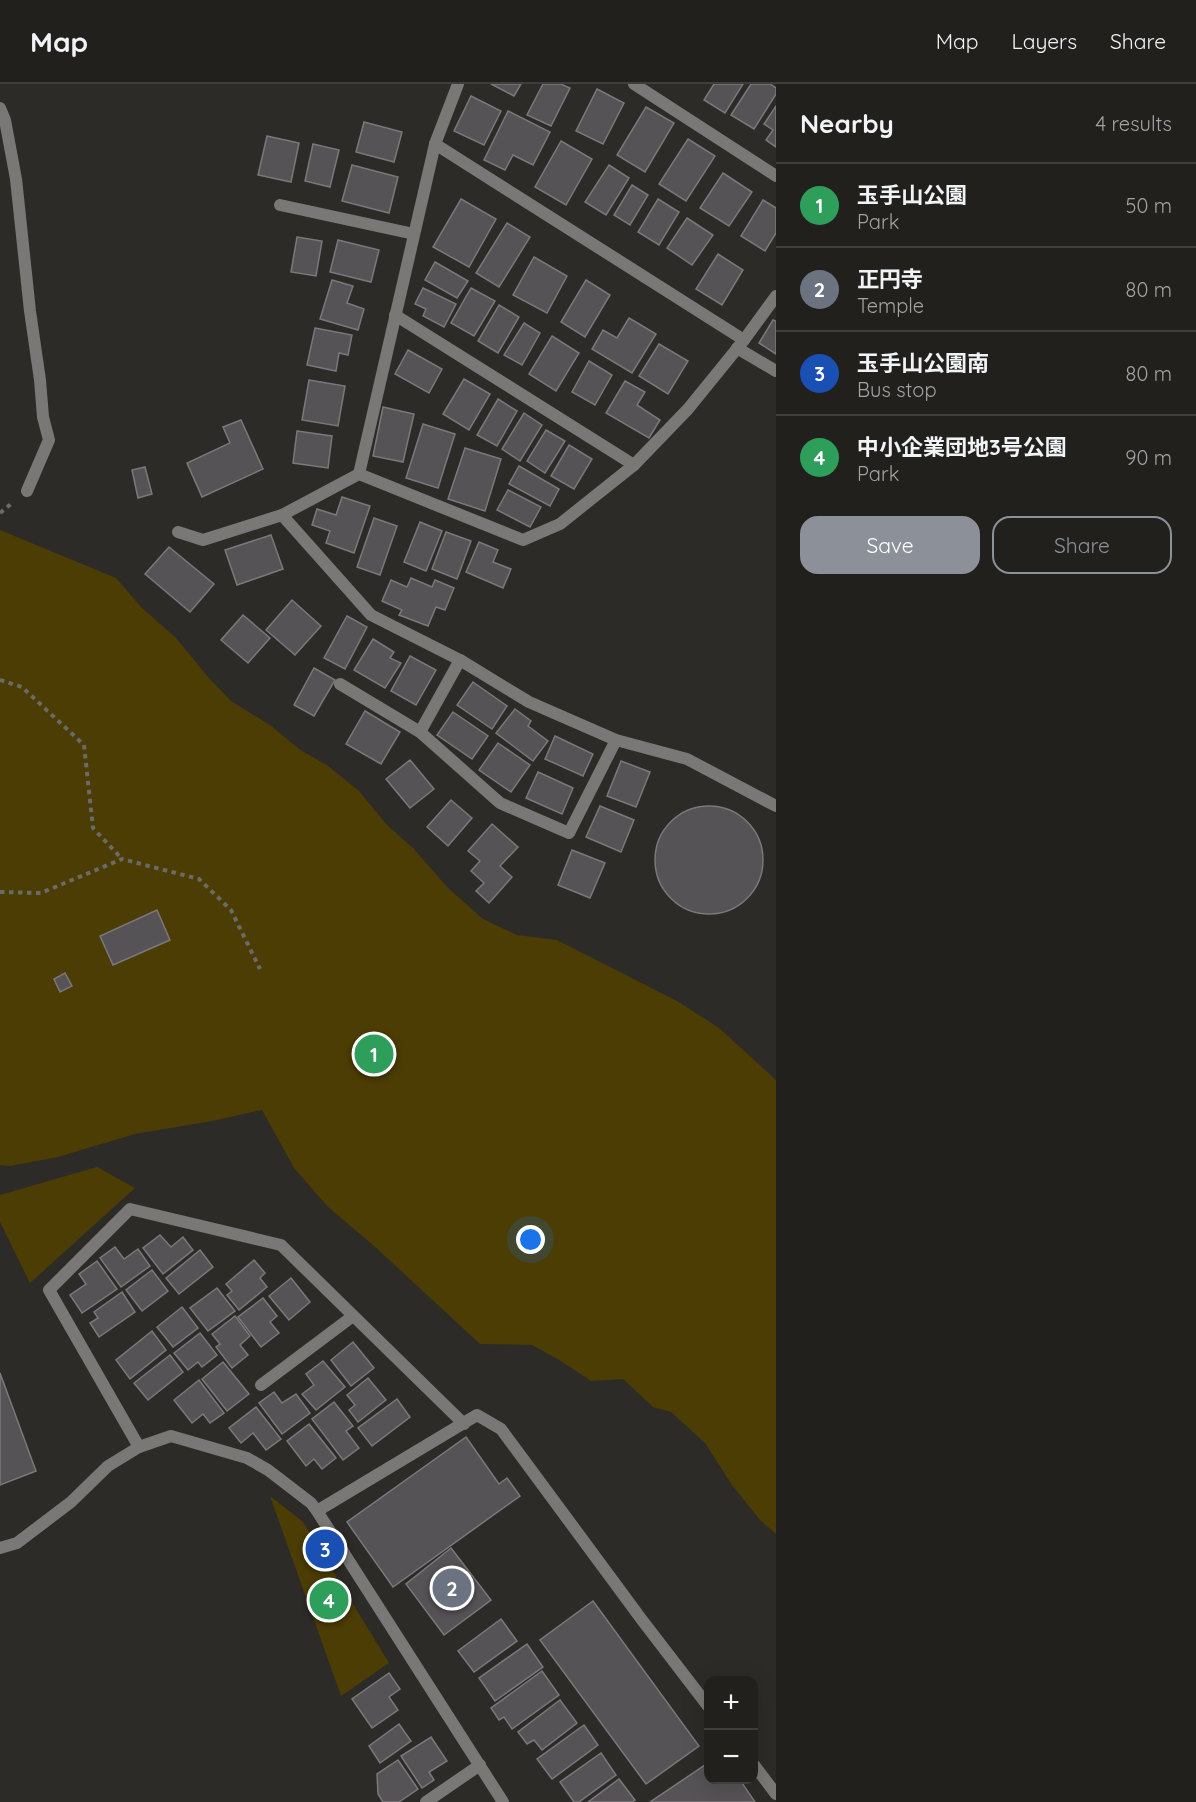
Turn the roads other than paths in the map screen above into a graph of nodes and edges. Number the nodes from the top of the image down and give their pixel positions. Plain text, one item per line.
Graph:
1 (458, 84) edge
2 (634, 84) edge
3 (0, 108) edge
4 (435, 144) junction
5 (776, 176) edge
6 (280, 205) dead end
7 (414, 234) junction
8 (776, 296) edge
9 (395, 315) junction
10 (740, 344) junction
11 (776, 371) edge
12 (634, 465) junction
13 (359, 474) junction
14 (27, 491) dead end
15 (282, 515) junction
16 (178, 532) dead end
17 (460, 660) junction
18 (340, 684) dead end
19 (420, 732) junction
20 (616, 741) junction
21 (776, 806) edge
22 (353, 1316) junction
23 (261, 1385) dead end
24 (464, 1424) junction
25 (140, 1447) junction
26 (317, 1511) junction
27 (0, 1548) edge
28 (704, 1701) edge
29 (480, 1765) junction
30 (758, 1771) edge
31 (776, 1794) edge
32 (426, 1802) edge
33 (504, 1802) edge

1 - 4 street
2 - 5 street
3 - 14 street
4 - 7 street
4 - 10 street
6 - 7 street
7 - 9 street
8 - 10 street
9 - 12 street
9 - 13 street
10 - 11 street
10 - 12 street
12 - 13 street
13 - 15 street
15 - 16 street
15 - 17 street
17 - 19 street
17 - 20 street
18 - 19 street
19 - 20 street
20 - 21 street
22 - 23 street
22 - 24 street
22 - 25 street
24 - 26 street
24 - 28 street
25 - 26 street
25 - 27 street
26 - 29 street
29 - 32 street
29 - 33 street
30 - 31 street

